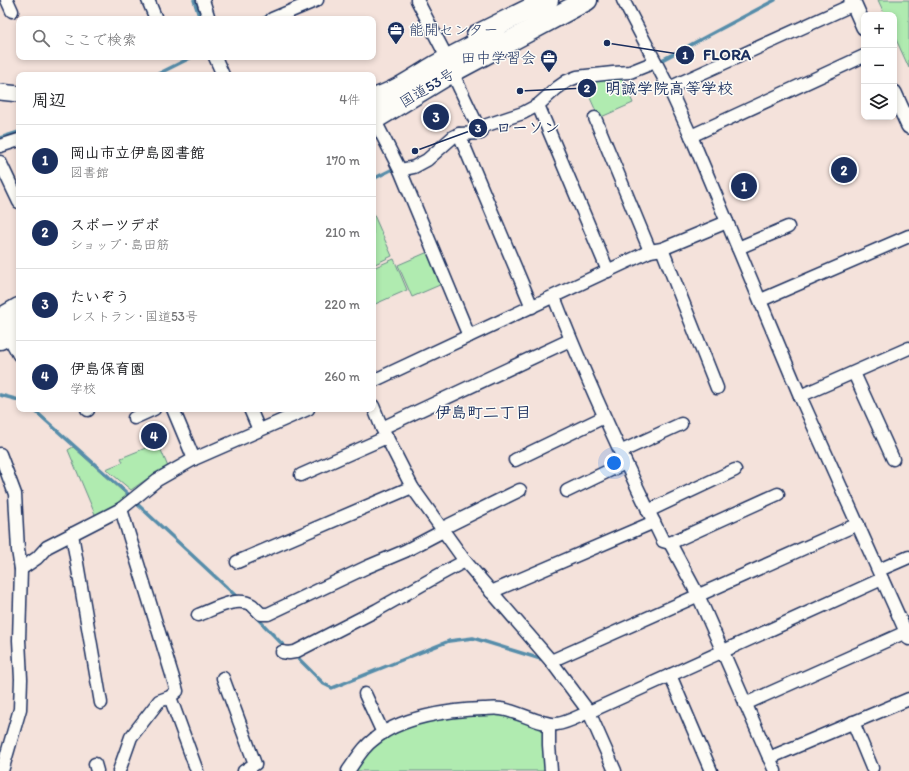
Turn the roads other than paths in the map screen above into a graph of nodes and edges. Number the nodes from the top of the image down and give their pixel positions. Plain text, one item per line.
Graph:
1 (148, 0) edge
2 (203, 0) edge
3 (317, 0) edge
4 (418, 0) edge
5 (548, 0) edge
6 (623, 0) edge
7 (578, 1) edge
8 (853, 2) edge
9 (155, 16) edge
10 (208, 16) edge
11 (279, 16) edge
12 (861, 20) edge
13 (444, 52) junction
14 (861, 57) edge
15 (216, 60) edge
16 (655, 62) junction
17 (222, 72) edge
18 (452, 72) junction
19 (669, 88) junction
20 (0, 92) edge
21 (376, 93) edge
22 (16, 94) edge
23 (376, 98) edge
24 (897, 100) edge
25 (538, 105) junction
26 (595, 118) dead end
27 (376, 119) edge
28 (376, 124) edge
29 (909, 126) edge
30 (478, 128) junction
31 (459, 134) junction
32 (691, 136) junction
33 (16, 141) edge
34 (0, 146) edge
35 (0, 162) edge
36 (400, 170) junction
37 (16, 196) edge
38 (727, 222) junction
39 (788, 227) dead end
40 (909, 236) edge
41 (738, 248) junction
42 (656, 250) junction
43 (608, 271) junction
44 (554, 297) junction
45 (761, 300) junction
46 (532, 307) junction
47 (16, 314) edge
48 (7, 330) edge
49 (469, 336) junction
50 (570, 340) junction
51 (909, 348) edge
52 (16, 349) edge
53 (854, 373) junction
54 (376, 380) edge
55 (717, 388) dead end
56 (800, 396) junction
57 (147, 412) edge
58 (174, 412) edge
59 (251, 412) edge
60 (301, 412) edge
61 (375, 412) edge
62 (134, 418) dead end
63 (604, 418) junction
64 (681, 424) dead end
65 (259, 430) junction
66 (384, 433) junction
67 (0, 454) edge
68 (622, 457) junction
69 (893, 459) dead end
70 (194, 460) junction
71 (515, 460) dead end
72 (735, 470) dead end
73 (301, 475) dead end
74 (412, 487) junction
75 (520, 490) dead end
76 (567, 491) dead end
77 (778, 494) dead end
78 (121, 509) junction
79 (648, 511) junction
80 (654, 522) junction
81 (858, 524) junction
82 (442, 530) junction
83 (72, 534) junction
84 (670, 543) junction
85 (909, 557) edge
86 (465, 561) junction
87 (237, 562) dead end
88 (21, 568) junction
89 (881, 574) junction
90 (491, 592) junction
91 (698, 596) junction
92 (198, 616) dead end
93 (907, 635) edge
94 (722, 650) junction
95 (282, 652) dead end
96 (551, 660) junction
97 (670, 675) junction
98 (223, 678) dead end
99 (365, 694) dead end
100 (170, 697) junction
101 (909, 699) edge
102 (101, 703) dead end
103 (745, 704) junction
104 (588, 712) junction
105 (853, 722) junction
106 (549, 724) junction
107 (383, 733) junction
108 (769, 758) junction
109 (872, 768) dead end
110 (2, 771) edge
111 (118, 771) edge
112 (197, 771) edge
113 (244, 771) edge
114 (348, 771) edge
115 (551, 771) edge
116 (615, 771) edge
117 (711, 771) edge
118 (775, 771) edge

1 - 9 street
2 - 10 street
3 - 11 street
4 - 13 street
5 - 13 highway, 国道53号
6 - 16 street
7 - 18 highway, 国道53号
7 - 23 highway
8 - 12 street
8 - 19 street
13 - 21 highway, 国道53号
14 - 32 street
15 - 17 street
16 - 19 street
16 - 25 street
18 - 27 highway, 国道53号
18 - 30 street
19 - 32 street
20 - 22 street
24 - 29 street
25 - 30 street
25 - 43 street
26 - 42 street
28 - 36 street
30 - 31 street
31 - 36 street
31 - 46 street
32 - 38 street
33 - 34 street
35 - 37 street
36 - 49 street
38 - 41 street
38 - 42 street
39 - 41 street
40 - 45 street
41 - 45 street
42 - 43 street
42 - 55 street
43 - 44 street
44 - 46 street
44 - 50 street
45 - 56 street
46 - 49 street
47 - 48 highway
48 - 52 street
49 - 54 street
50 - 63 street
50 - 66 street
51 - 53 street
53 - 56 street
53 - 69 street
56 - 81 street
57 - 62 street
58 - 70 street
59 - 65 street
60 - 65 street
61 - 66 street
63 - 68 street
63 - 71 street
64 - 68 street
65 - 70 street
66 - 73 street
66 - 74 street
67 - 88 street
68 - 76 street
68 - 79 street
70 - 78 street
72 - 79 street
74 - 82 street
74 - 87 street
75 - 82 street
77 - 84 street
78 - 83 street
78 - 100 street
79 - 80 street
80 - 84 street
80 - 90 street
81 - 89 street
81 - 91 street
82 - 86 street
82 - 92 street
83 - 88 street
83 - 102 street
84 - 91 street
85 - 89 street
86 - 90 street
86 - 95 street
88 - 110 street
89 - 93 street
89 - 94 street
90 - 96 street
91 - 94 street
91 - 96 street
93 - 103 street
94 - 97 street
94 - 103 street
96 - 104 street
97 - 104 street
97 - 117 street
98 - 113 street
99 - 107 street
100 - 111 street
100 - 112 street
101 - 105 street
103 - 108 street
104 - 106 street
104 - 116 street
105 - 108 street
105 - 109 street
106 - 107 street
106 - 115 street
107 - 114 street
108 - 118 street

